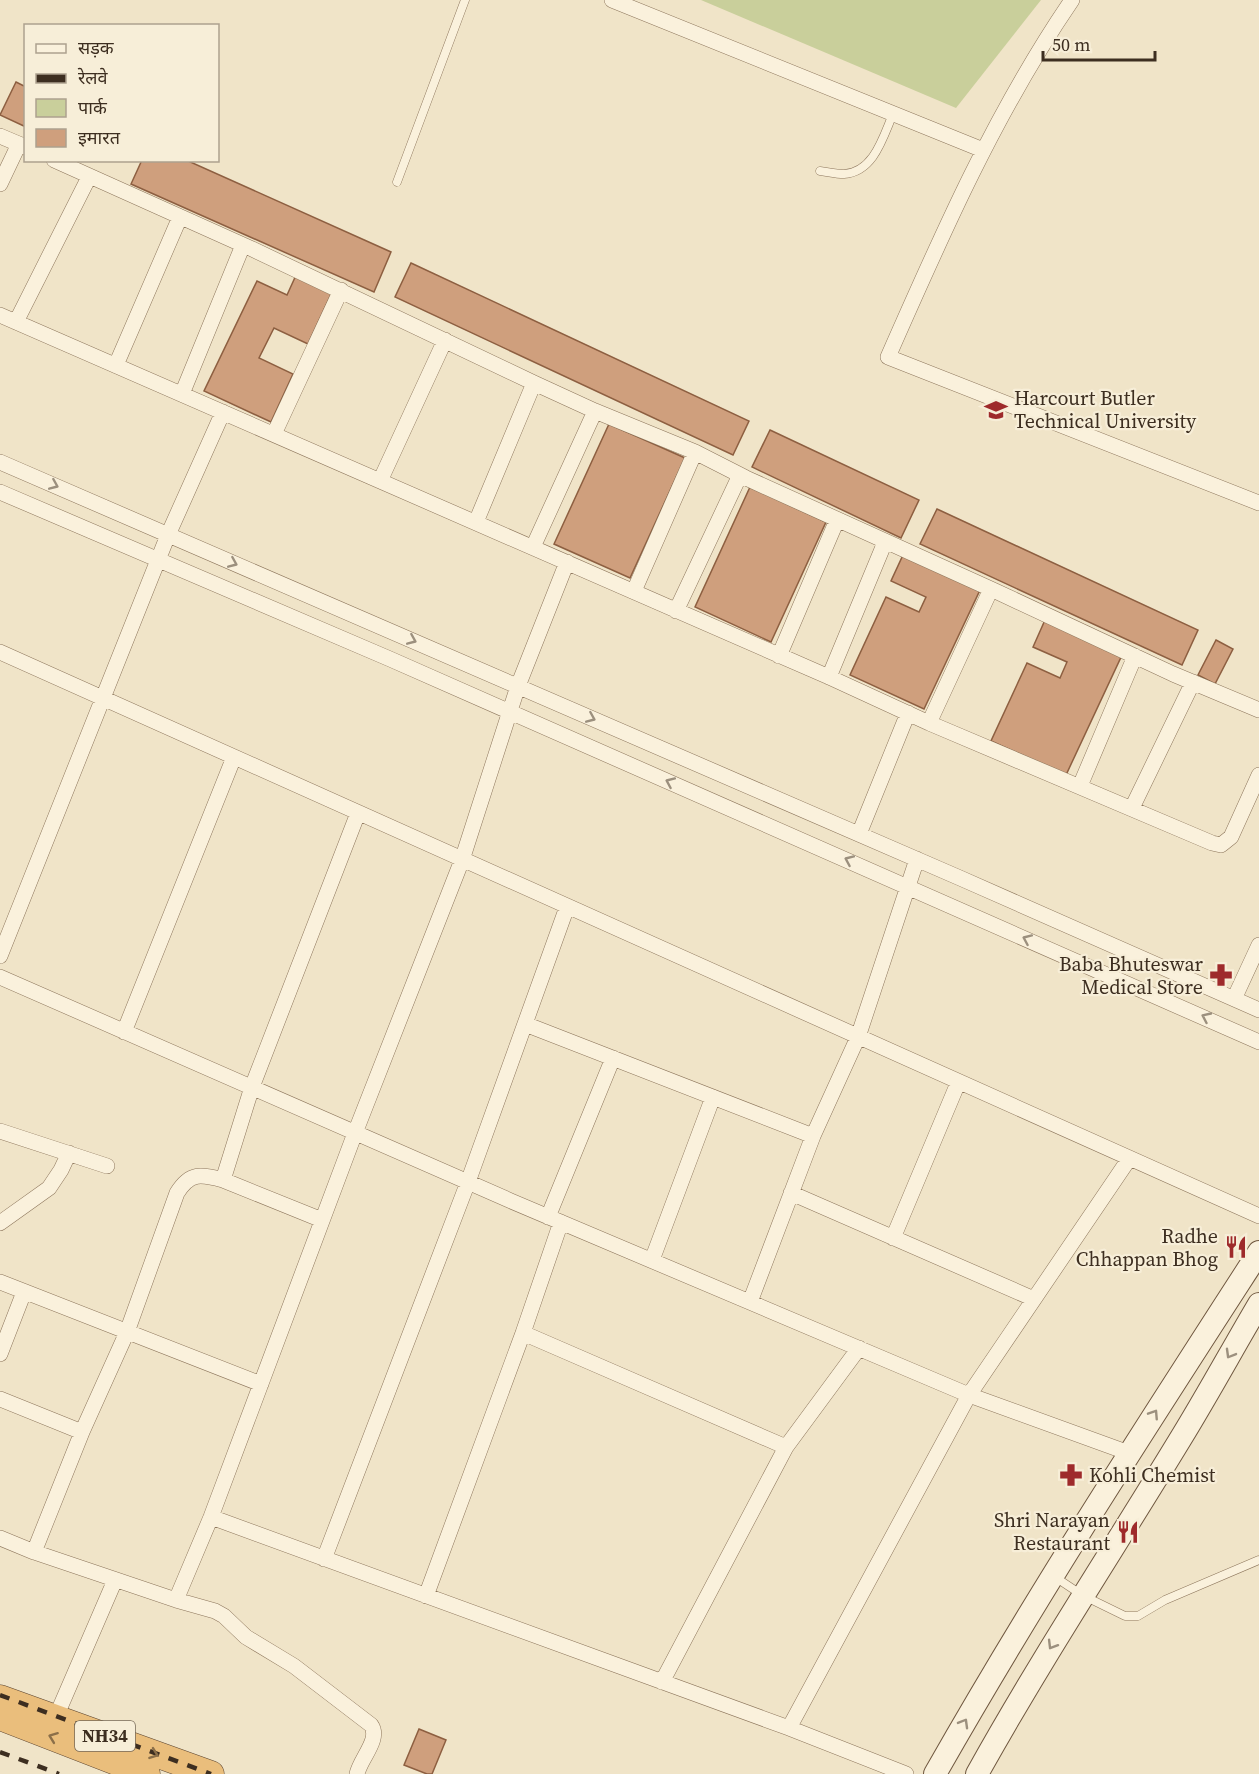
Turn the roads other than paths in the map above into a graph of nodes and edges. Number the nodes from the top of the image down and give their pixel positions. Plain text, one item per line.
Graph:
1 (465, 0) edge
2 (612, 0) edge
3 (1072, 0) edge
4 (893, 114) junction
5 (0, 135) edge
6 (22, 146) edge
7 (983, 150) junction
8 (58, 162) edge
9 (820, 171) dead end
10 (89, 177) junction
11 (397, 182) dead end
12 (0, 184) edge
13 (180, 217) junction
14 (243, 245) junction
15 (342, 290) junction
16 (0, 315) edge
17 (16, 322) junction
18 (445, 339) junction
19 (116, 365) junction
20 (534, 382) junction
21 (182, 394) junction
22 (596, 411) junction
23 (223, 412) junction
24 (273, 434) junction
25 (695, 452) junction
26 (0, 462) edge
27 (740, 475) junction
28 (380, 481) junction
29 (0, 492) edge
30 (1259, 503) edge
31 (837, 520) junction
32 (476, 522) junction
33 (168, 535) junction
34 (885, 542) junction
35 (533, 547) junction
36 (159, 560) junction
37 (567, 562) junction
38 (991, 589) junction
39 (634, 591) junction
40 (676, 611) junction
41 (0, 654) edge
42 (779, 656) junction
43 (1135, 656) junction
44 (829, 677) junction
45 (1192, 682) junction
46 (518, 686) junction
47 (103, 698) junction
48 (1259, 710) edge
49 (511, 712) junction
50 (909, 713) junction
51 (929, 723) junction
52 (234, 757) junction
53 (1259, 775) edge
54 (1080, 786) junction
55 (1132, 808) junction
56 (358, 813) junction
57 (859, 834) junction
58 (917, 859) junction
59 (462, 860) junction
60 (907, 886) junction
61 (567, 907) junction
62 (1259, 945) edge
63 (0, 956) edge
64 (0, 978) edge
65 (1234, 999) junction
66 (1259, 1010) edge
67 (525, 1024) junction
68 (124, 1032) junction
69 (858, 1037) junction
70 (1259, 1042) edge
71 (613, 1058) junction
72 (958, 1083) junction
73 (252, 1087) junction
74 (713, 1097) junction
75 (0, 1131) edge
76 (355, 1133) junction
77 (813, 1136) junction
78 (69, 1153) junction
79 (1129, 1159) junction
80 (107, 1166) dead end
81 (223, 1180) junction
82 (468, 1182) junction
83 (791, 1193) junction
84 (1259, 1216) edge
85 (555, 1219) junction
86 (322, 1220) junction
87 (0, 1223) edge
88 (893, 1238) junction
89 (1259, 1252) edge
90 (652, 1260) junction
91 (0, 1282) edge
92 (24, 1292) junction
93 (1034, 1299) junction
94 (750, 1302) junction
95 (1259, 1304) edge
96 (127, 1332) junction
97 (524, 1333) junction
98 (859, 1348) junction
99 (0, 1354) edge
100 (261, 1384) junction
101 (969, 1395) junction
102 (0, 1399) edge
103 (82, 1432) junction
104 (786, 1447) junction
105 (1129, 1454) junction
106 (211, 1517) junction
107 (0, 1538) edge
108 (34, 1552) junction
109 (324, 1559) junction
110 (1259, 1560) edge
111 (1054, 1576) junction
112 (115, 1580) junction
113 (1082, 1595) junction
114 (426, 1596) junction
115 (176, 1600) junction
116 (662, 1682) junction
117 (0, 1698) edge
118 (0, 1717) edge
119 (55, 1719) junction
120 (789, 1728) junction
121 (147, 1774) edge
122 (211, 1774) edge
123 (357, 1774) edge
124 (906, 1774) edge
125 (935, 1774) edge
126 (977, 1774) edge

1 - 11 lane
2 - 4 street
3 - 7 street
4 - 7 street
4 - 9 lane
5 - 6 street
6 - 12 street
7 - 30 street
8 - 10 street
10 - 13 street
10 - 17 street
13 - 14 street
13 - 19 street
14 - 15 street
14 - 21 street
15 - 18 street
15 - 24 street
16 - 17 street
17 - 19 street
18 - 20 street
18 - 28 street
19 - 21 street
20 - 22 street
20 - 32 street
21 - 23 street
22 - 25 street
22 - 35 street
23 - 24 street
23 - 33 street
24 - 28 street
25 - 27 street
25 - 39 street
26 -> 33 street
27 - 31 street
27 - 40 street
28 - 32 street
29 - 36 street
31 - 34 street
31 - 42 street
32 - 35 street
33 - 36 street
33 -> 46 street
34 - 38 street
34 - 44 street
35 - 37 street
36 - 47 street
36 - 49 street
37 - 39 street
37 - 46 street
38 - 43 street
38 - 51 street
39 - 40 street
40 - 42 street
41 - 47 street
42 - 44 street
43 - 45 street
43 - 54 street
44 - 50 street
45 - 48 street
45 - 55 street
46 - 49 street
46 -> 57 street
47 - 52 street
47 - 63 street
49 - 59 street
60 -> 49 street
50 - 51 street
50 - 57 street
51 - 54 street
52 - 56 street
52 - 68 street
53 - 55 street
54 - 55 street
56 - 59 street
56 - 73 street
57 - 58 street
58 - 60 street
58 - 65 street
59 - 61 street
59 - 76 street
60 - 69 street
70 -> 60 street
61 - 67 street
61 - 69 street
62 - 65 street
64 - 68 street
65 - 66 street
67 - 71 street
67 - 82 street
68 - 73 street
69 - 72 street
69 - 77 street
71 - 74 street
71 - 85 street
72 - 79 street
72 - 88 street
73 - 76 street
73 - 81 street
74 - 77 street
74 - 90 street
75 - 78 street
76 - 82 street
76 - 86 street
77 - 83 street
78 - 80 street
78 - 87 street
79 - 84 street
79 - 93 street
81 - 86 street
81 - 96 street
82 - 85 street
82 - 109 street
83 - 88 street
83 - 94 street
85 - 90 street
85 - 97 street
86 - 100 street
88 - 93 street
105 -> 89 main road
90 - 94 street
91 - 92 street
92 - 96 street
92 - 99 street
93 - 101 street
94 - 98 street
95 -> 113 main road
96 - 100 street
96 - 103 street
97 - 104 street
97 - 114 street
98 - 101 street
98 - 104 street
100 - 106 street
101 - 105 street
101 - 120 street
102 - 103 street
103 - 108 street
104 - 116 street
105 - 111 main road
106 - 109 street
106 - 115 street
107 - 108 street
108 - 112 street
109 - 114 street
110 - 113 lane
111 - 113 lane
125 -> 111 main road
112 - 115 street
112 - 119 street
113 -> 126 main road
114 - 116 street
115 - 123 street
116 - 120 street
117 - 119 highway, NH34
121 -> 118 highway, NH34
119 -> 122 highway, NH34
120 - 124 street

